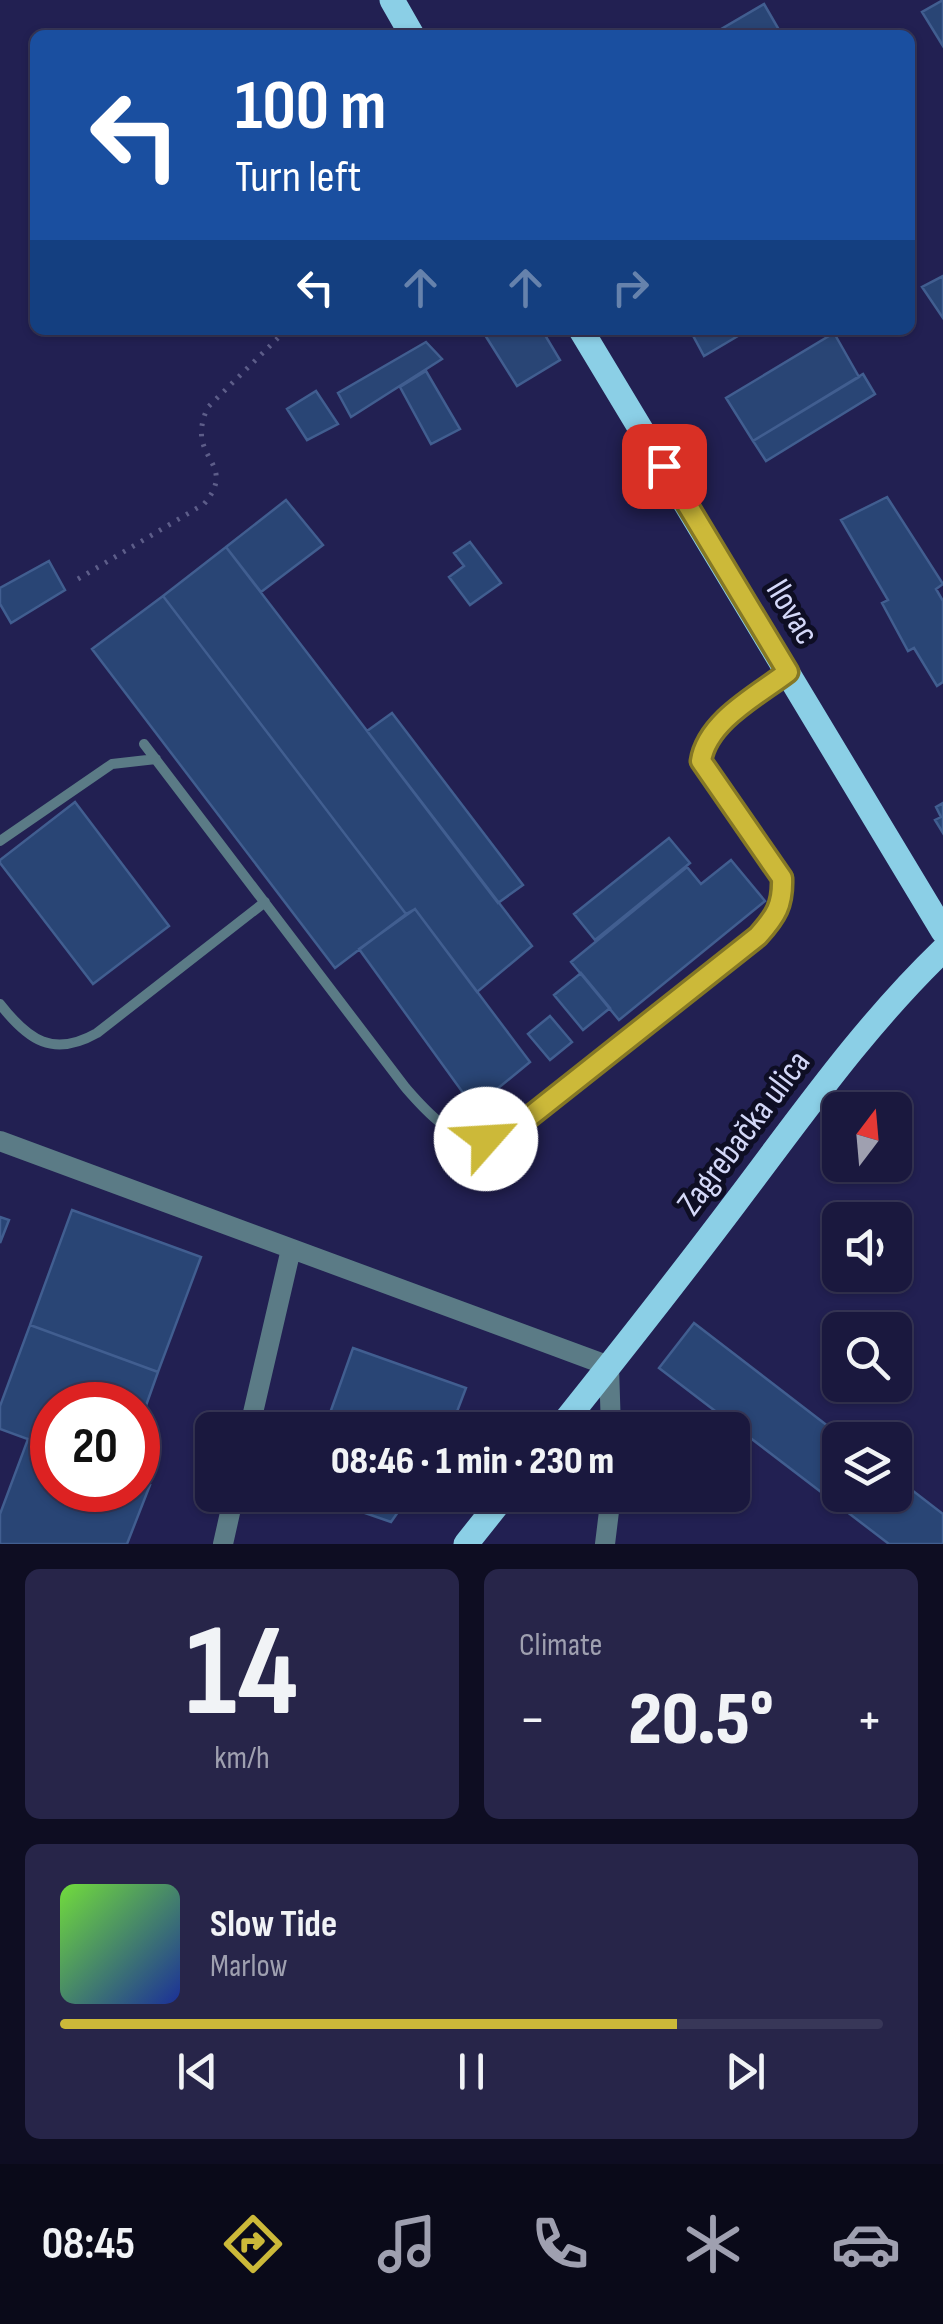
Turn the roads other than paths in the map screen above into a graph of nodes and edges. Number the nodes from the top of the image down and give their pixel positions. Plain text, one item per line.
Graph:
1 (392, 0) edge
2 (409, 30) edge
3 (584, 335) edge
4 (788, 672) junction
5 (144, 744) dead end
6 (156, 759) junction
7 (0, 841) edge
8 (265, 902) junction
9 (943, 930) edge
10 (943, 950) edge
11 (0, 1004) edge
12 (0, 1142) edge
13 (292, 1249) junction
14 (609, 1366) junction
15 (253, 1412) edge
16 (572, 1412) edge
17 (610, 1412) edge
18 (230, 1512) edge
19 (492, 1512) edge
20 (609, 1512) edge
21 (223, 1544) edge
22 (466, 1544) edge
23 (606, 1544) edge

1 - 2 main road
3 - 4 main road, Ilovac
4 - 8 lane
4 - 9 main road, Ilovac
5 - 6 lane
6 - 7 lane
6 - 8 lane
8 - 11 lane
10 - 14 main road, Zagrebačka ulica
12 - 13 street
13 - 14 street
13 - 15 street
14 - 16 main road, Zagrebačka ulica
14 - 17 street
18 - 21 street
19 - 22 main road
20 - 23 street

